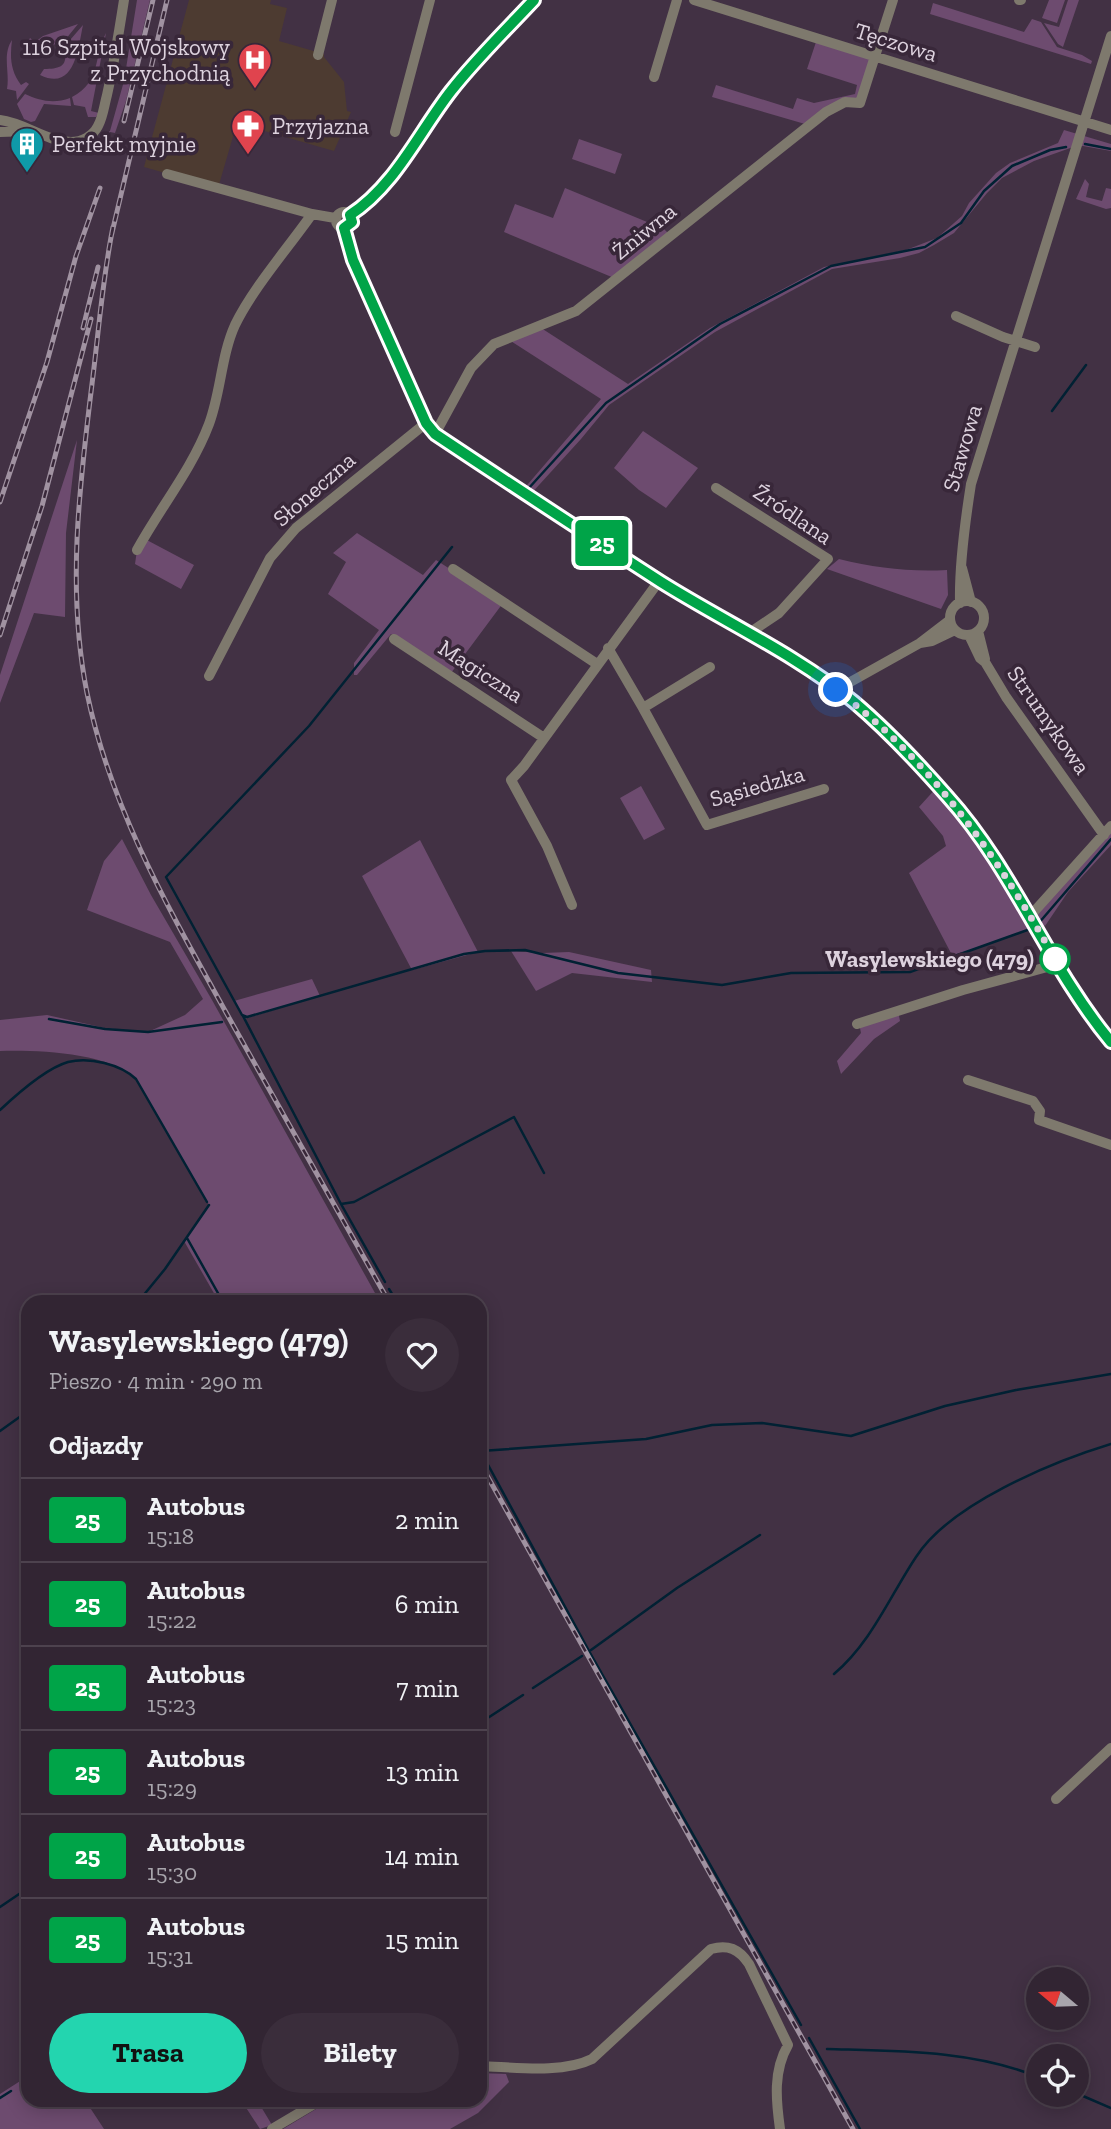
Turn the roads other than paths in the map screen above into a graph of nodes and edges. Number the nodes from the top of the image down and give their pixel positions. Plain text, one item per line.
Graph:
1 (124, 0) edge
2 (332, 0) edge
3 (430, 0) edge
4 (534, 0) edge
5 (677, 0) edge
6 (694, 0) edge
7 (893, 0) edge
8 (1111, 36) edge
9 (318, 55) dead end
10 (875, 57) junction
11 (654, 76) dead end
12 (0, 120) edge
13 (1085, 121) junction
14 (1111, 130) edge
15 (30, 131) junction
16 (395, 131) dead end
17 (0, 132) edge
18 (167, 174) dead end
19 (312, 214) junction
20 (350, 215) junction
21 (335, 218) junction
22 (344, 228) junction
23 (956, 316) dead end
24 (1015, 341) junction
25 (1035, 347) dead end
26 (426, 423) junction
27 (435, 434) junction
28 (716, 488) dead end
29 (137, 550) dead end
30 (453, 569) dead end
31 (659, 581) junction
32 (965, 602) junction
33 (952, 625) junction
34 (974, 633) junction
35 (748, 634) junction
36 (394, 639) dead end
37 (608, 648) junction
38 (597, 664) junction
39 (710, 667) dead end
40 (209, 676) dead end
41 (836, 690) junction
42 (643, 708) junction
43 (544, 738) junction
44 (824, 789) dead end
45 (1107, 830) edge
46 (572, 905) dead end
47 (1031, 915) junction
48 (1058, 964) junction
49 (858, 1024) dead end
50 (1111, 1042) edge
51 (968, 1080) dead end
52 (1111, 1145) edge
53 (1111, 1748) edge
54 (1056, 1799) dead end
55 (487, 2066) edge
56 (309, 2107) edge
57 (272, 2129) edge
58 (780, 2129) edge

1 - 15 street
2 - 9 street
3 - 16 street
4 - 20 street
5 - 11 street
6 - 10 street, Tęczowa
7 - 10 street
8 - 13 street, Stawowa
10 - 13 street, Tęczowa
10 - 27 street, Żniwna
12 - 15 street
13 - 14 street, Tęczowa
13 - 24 street, Stawowa
15 - 17 street
18 - 19 street
19 - 21 street
19 - 29 street
20 - 21 street
20 - 22 street
21 - 22 street
22 - 26 street
23 - 24 street
24 - 25 street
24 - 32 street, Stawowa
26 - 27 street
26 - 40 street, Słoneczna
27 - 31 street
28 - 35 street, Źródlana
30 - 38 street
31 - 35 street
31 - 37 street
32 - 33 street
32 - 34 street
33 - 34 street
33 - 41 street
34 - 45 street, Strumykowa
35 - 41 street
36 - 43 street, Magiczna
37 - 38 street
37 - 42 street, Sąsiedzka
38 - 43 street
39 - 42 street
41 - 47 street
42 - 44 street, Sąsiedzka
43 - 46 street
45 - 47 street
47 - 48 street
48 - 49 street
48 - 50 street
51 - 52 street
53 - 54 street
55 - 58 street
56 - 57 street

